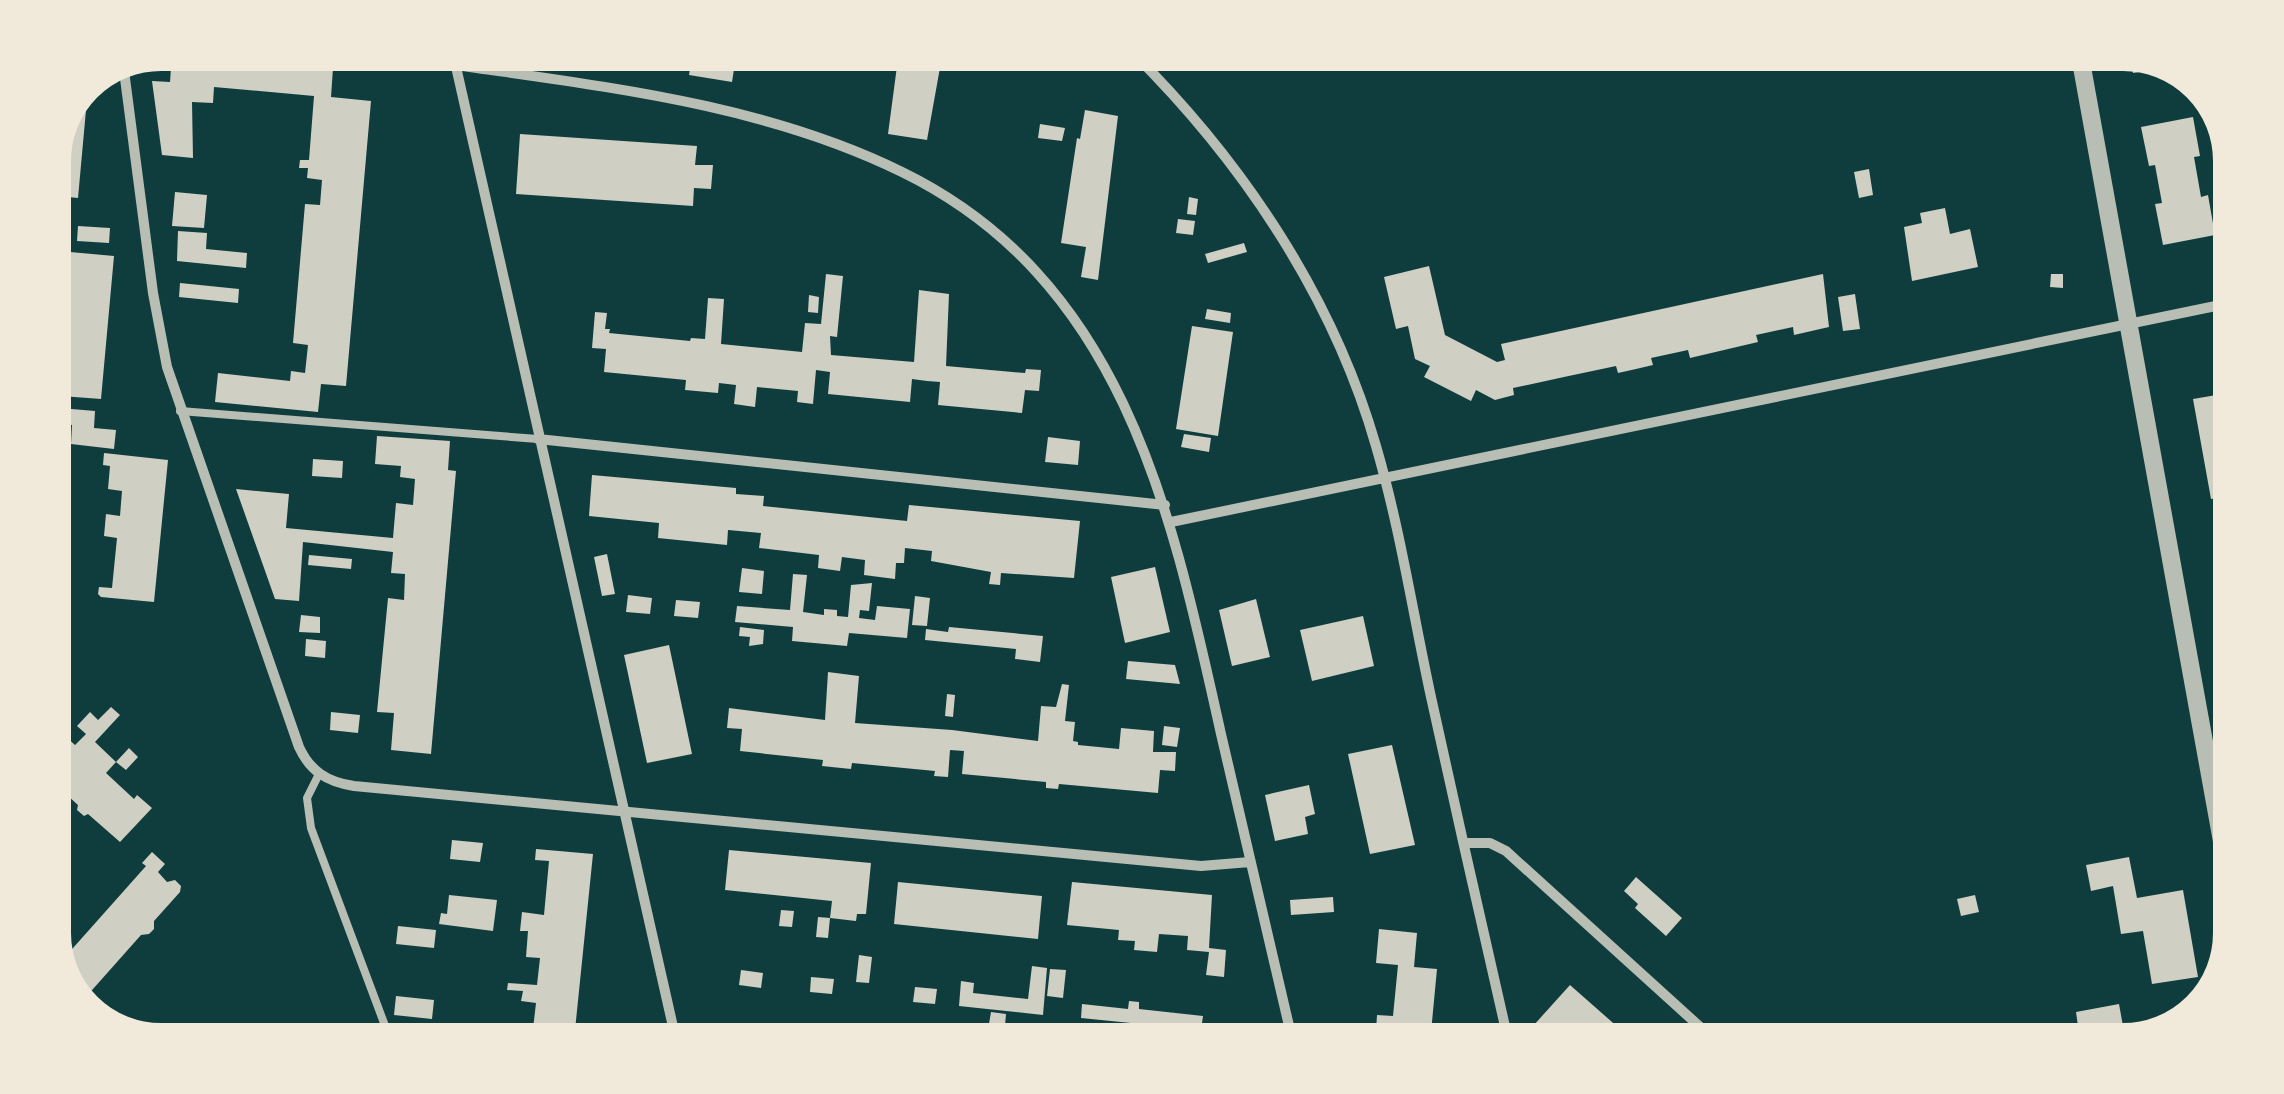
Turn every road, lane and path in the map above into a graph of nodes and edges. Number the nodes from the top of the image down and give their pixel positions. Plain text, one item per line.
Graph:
1 (456, 65) joint
2 (1144, 65) edge
3 (2082, 65) edge
4 (124, 73) edge
5 (2219, 305) edge
6 (2129, 323) junction
7 (180, 411) junction
8 (538, 439) junction
9 (1384, 478) junction
10 (1165, 504) junction
11 (1171, 522) junction
12 (319, 774) junction
13 (624, 810) junction
14 (2219, 829) edge
15 (1464, 844) junction
16 (1250, 862) junction
17 (386, 1029) edge
18 (674, 1029) edge
19 (1290, 1029) edge
20 (1506, 1029) edge
21 (1702, 1029) edge

1 - 8 street
1 - 10 street
2 - 9 street
3 - 6 street
4 - 7 street
5 - 6 street
6 - 9 street
6 - 14 street
7 - 8 lane
7 - 12 street
8 - 10 street
8 - 13 street
9 - 11 street
9 - 15 street
10 - 11 street
11 - 16 street
12 - 13 street
12 - 17 lane
13 - 16 street
13 - 18 street
15 - 20 street
15 - 21 street
16 - 19 street

